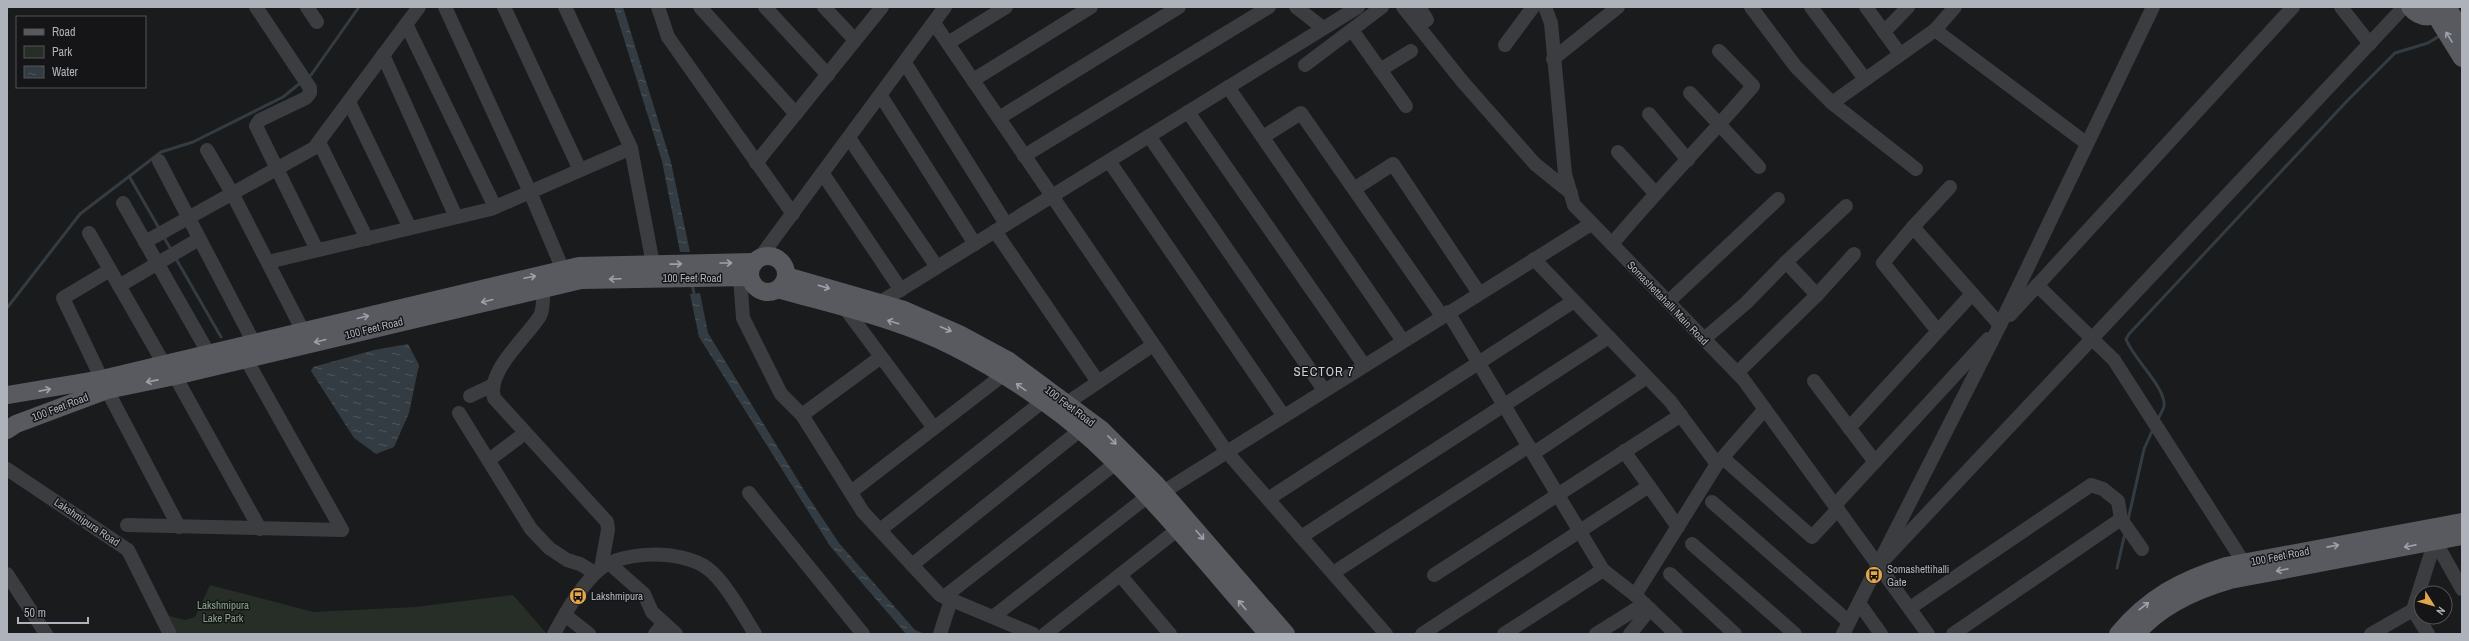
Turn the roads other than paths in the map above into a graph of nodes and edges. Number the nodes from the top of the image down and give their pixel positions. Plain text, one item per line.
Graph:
1 (256, 7) edge
2 (307, 7) edge
3 (419, 7) edge
4 (445, 7) edge
5 (504, 7) edge
6 (565, 7) edge
7 (658, 7) edge
8 (700, 7) edge
9 (765, 7) edge
10 (824, 7) edge
11 (1006, 7) edge
12 (1091, 7) edge
13 (1179, 7) edge
14 (1269, 7) edge
15 (1296, 7) edge
16 (1358, 7) edge
17 (1382, 7) edge
18 (1403, 7) edge
19 (1419, 7) edge
20 (1618, 7) edge
21 (1751, 7) edge
22 (1811, 7) edge
23 (1866, 7) edge
24 (1908, 7) edge
25 (1956, 7) edge
26 (2153, 7) edge
27 (2293, 7) edge
28 (2341, 7) edge
29 (2404, 7) edge
30 (2410, 7) edge
31 (1544, 8) edge
32 (876, 9) edge
33 (2443, 10) edge
34 (938, 13) edge
35 (1427, 20) dead end
36 (317, 22) dead end
37 (406, 24) junction
38 (1323, 28) junction
39 (1352, 30) junction
40 (1935, 30) junction
41 (2462, 31) edge
42 (1884, 32) junction
43 (855, 40) junction
44 (948, 44) junction
45 (2370, 44) junction
46 (1505, 45) dead end
47 (1411, 50) dead end
48 (1719, 51) dead end
49 (1900, 54) junction
50 (383, 56) junction
51 (2462, 58) edge
52 (1553, 59) junction
53 (905, 62) junction
54 (1305, 65) dead end
55 (1380, 70) junction
56 (828, 75) junction
57 (973, 80) junction
58 (1865, 80) junction
59 (1228, 87) junction
60 (1690, 93) dead end
61 (881, 96) junction
62 (349, 102) junction
63 (1832, 103) junction
64 (1406, 106) dead end
65 (1188, 112) junction
66 (796, 114) junction
67 (1649, 114) dead end
68 (999, 118) junction
69 (1719, 126) junction
70 (1150, 136) junction
71 (1263, 137) junction
72 (849, 138) junction
73 (319, 142) junction
74 (2086, 143) junction
75 (631, 148) junction
76 (207, 150) dead end
77 (1618, 152) dead end
78 (1024, 156) junction
79 (1688, 160) junction
80 (158, 161) dead end
81 (1108, 161) junction
82 (756, 163) junction
83 (1759, 167) dead end
84 (277, 169) junction
85 (580, 170) junction
86 (1916, 170) dead end
87 (823, 174) junction
88 (1950, 187) dead end
89 (1354, 189) junction
90 (530, 192) junction
91 (232, 193) junction
92 (1571, 193) junction
93 (1655, 193) junction
94 (1052, 196) junction
95 (1778, 199) dead end
96 (123, 203) dead end
97 (1846, 206) dead end
98 (495, 207) junction
99 (792, 214) junction
100 (456, 217) junction
101 (188, 218) junction
102 (1592, 224) junction
103 (1913, 227) junction
104 (410, 228) junction
105 (1001, 228) junction
106 (89, 233) dead end
107 (199, 239) junction
108 (367, 239) junction
109 (145, 242) junction
110 (975, 244) junction
111 (1612, 244) junction
112 (317, 250) junction
113 (1854, 254) dead end
114 (1534, 259) junction
115 (268, 262) junction
116 (1786, 262) junction
117 (158, 263) junction
118 (937, 267) junction
119 (751, 268) junction
120 (110, 270) junction
121 (563, 270) junction
122 (653, 271) junction
123 (782, 282) junction
124 (2037, 285) junction
125 (119, 286) junction
126 (543, 288) junction
127 (900, 290) junction
128 (1480, 293) junction
129 (1972, 294) junction
130 (1817, 295) junction
131 (1574, 301) junction
132 (1668, 302) junction
133 (879, 303) junction
134 (845, 308) junction
135 (1445, 314) junction
136 (1933, 324) dead end
137 (2000, 325) junction
138 (303, 331) junction
139 (1609, 338) junction
140 (2093, 338) junction
141 (1704, 339) junction
142 (1403, 340) junction
143 (254, 343) junction
144 (1153, 345) junction
145 (209, 354) junction
146 (881, 357) junction
147 (246, 359) junction
148 (1479, 362) junction
149 (1364, 365) junction
150 (169, 370) junction
151 (1737, 373) junction
152 (1003, 375) junction
153 (1647, 377) junction
154 (1814, 381) dead end
155 (1098, 382) junction
156 (105, 384) junction
157 (491, 386) junction
158 (1324, 390) junction
159 (7, 395) edge
160 (470, 396) dead end
161 (1042, 402) junction
162 (1067, 403) junction
163 (1504, 405) junction
164 (1765, 409) junction
165 (459, 413) dead end
166 (802, 415) junction
167 (1284, 415) junction
168 (1681, 415) junction
169 (934, 428) junction
170 (1849, 428) junction
171 (7, 430) edge
172 (1080, 430) junction
173 (525, 433) junction
174 (1531, 450) junction
175 (1226, 451) junction
176 (1624, 451) junction
177 (489, 460) junction
178 (1720, 461) junction
179 (1875, 462) junction
180 (1116, 463) junction
181 (7, 469) edge
182 (1649, 486) junction
183 (851, 492) junction
184 (749, 493) dead end
185 (1156, 494) junction
186 (1558, 494) junction
187 (1268, 499) junction
188 (1712, 502) dead end
189 (1837, 507) junction
190 (2121, 519) junction
191 (2462, 522) edge
192 (127, 526) dead end
193 (179, 527) junction
194 (1678, 527) junction
195 (260, 528) junction
196 (880, 530) junction
197 (1177, 530) junction
198 (1580, 531) junction
199 (2462, 536) edge
200 (1301, 537) junction
201 (2435, 541) junction
202 (1692, 544) dead end
203 (2142, 549) dead end
204 (2244, 563) junction
205 (912, 564) junction
206 (1879, 565) junction
207 (602, 568) junction
208 (1604, 570) junction
209 (1332, 573) junction
210 (7, 574) edge
211 (1670, 574) dead end
212 (1120, 575) junction
213 (1434, 575) dead end
214 (2421, 585) edge
215 (2462, 589) edge
216 (948, 598) junction
217 (1643, 603) junction
218 (1859, 603) junction
219 (1910, 608) junction
220 (2413, 610) edge
221 (565, 615) junction
222 (993, 618) junction
223 (664, 623) junction
224 (2422, 625) edge
225 (1846, 628) edge
226 (46, 634) edge
227 (170, 634) edge
228 (554, 634) edge
229 (589, 634) edge
230 (655, 634) edge
231 (676, 634) edge
232 (756, 634) edge
233 (863, 634) edge
234 (940, 634) edge
235 (1033, 634) edge
236 (1045, 634) edge
237 (1170, 634) edge
238 (1268, 634) edge
239 (1286, 634) edge
240 (1386, 634) edge
241 (1422, 634) edge
242 (1504, 634) edge
243 (1596, 634) edge
244 (1630, 634) edge
245 (1676, 634) edge
246 (1735, 634) edge
247 (1795, 634) edge
248 (1881, 634) edge
249 (1928, 634) edge
250 (1953, 634) edge
251 (2118, 634) edge
252 (2136, 634) edge
253 (2371, 634) edge
254 (2428, 634) edge

1 - 84 street
2 - 36 street
3 - 37 street
4 - 90 street
5 - 85 street
6 - 75 street
7 - 82 street
8 - 66 street
9 - 56 street
10 - 43 street
11 - 44 street
12 - 57 street
13 - 68 street
14 - 78 street
15 - 38 street
16 - 38 street
17 - 39 street
18 - 92 street
19 - 35 street
20 - 52 street
21 - 63 street
22 - 58 street
23 - 42 street
24 - 42 street
25 - 40 street
26 - 74 street
27 - 124 street
28 - 45 street
29 - 45 street
30 - 33 main road
31 - 46 street
31 - 52 street, Somashettahalli Main Road
32 - 43 street
33 - 41 main road
51 -> 33 main road
34 - 44 street
34 - 53 street
37 - 50 street
37 - 98 street
38 - 59 street
39 - 54 street
39 - 55 street
40 - 49 street
40 - 74 street
42 - 49 street
43 - 56 street
44 - 57 street
45 - 140 street
47 - 55 street
48 - 69 street
49 - 58 street
50 - 62 street
50 - 100 street
52 - 92 street, Somashettahalli Main Road
53 - 61 street
53 - 105 street
55 - 64 street
56 - 66 street
57 - 68 street
58 - 63 street
59 - 65 street
59 - 71 street
60 - 69 street
61 - 72 street
61 - 110 street
62 - 73 street
62 - 104 street
63 - 86 street
65 - 70 street
65 - 149 street
66 - 82 street
67 - 79 street
68 - 78 street
69 - 79 street
69 - 83 street
70 - 81 street
70 - 158 street
71 - 89 street
71 - 142 street
72 - 87 street
72 - 118 street
73 - 84 street
73 - 108 street
74 - 137 street
75 - 85 street
75 - 122 street
76 - 91 street
77 - 93 street
78 - 94 street
79 - 93 street
80 - 101 street
81 - 94 street
81 - 167 street
82 - 99 street
84 - 91 street
84 - 112 street
85 - 90 street
87 - 99 street
87 - 127 street
88 - 103 street
89 - 128 street
89 - 135 street
90 - 98 street
90 - 121 street
91 - 101 street
91 - 115 street
92 - 102 street, Somashettahalli Main Road
93 - 111 street
94 - 105 street
94 - 144 street
95 - 132 street
96 - 109 street
97 - 116 street
98 - 100 street
99 - 119 street
100 - 104 street
101 - 107 street
101 - 109 street
102 - 111 street, Somashettahalli Main Road
102 - 114 street
103 - 129 street
103 - 136 street
104 - 108 street
105 - 110 street
105 - 155 street
106 - 120 street
107 - 117 street
107 - 143 street
108 - 112 street
109 - 117 street
110 - 118 street
111 - 132 street, Somashettahalli Main Road
112 - 115 street
113 - 130 street
114 - 128 street
114 - 131 street
115 - 138 street
116 - 130 street
116 - 141 street
117 - 125 street
117 - 145 street
118 - 127 street
119 - 122 main road, 100 Feet Road
119 - 123 main road, 100 Feet Road
119 - 123 main road, 100 Feet Road
119 - 166 street
120 - 125 street
120 - 156 street
121 - 122 main road, 100 Feet Road
138 -> 121 main road, 100 Feet Road
122 -> 126 main road, 100 Feet Road
123 -> 133 main road, 100 Feet Road
123 - 134 main road, 100 Feet Road
124 - 137 street
124 - 140 street
125 - 150 street
126 -> 147 main road, 100 Feet Road
126 - 157 street
127 - 133 street
128 - 135 street
129 - 137 street
129 - 170 street
130 - 151 street
131 - 139 street
131 - 148 street
132 - 141 street, Somashettahalli Main Road
133 -> 162 main road, 100 Feet Road
134 - 146 street
152 -> 134 main road, 100 Feet Road
135 - 142 street
135 - 148 street
137 - 179 street
137 - 206 street
138 - 143 main road, 100 Feet Road
139 - 153 street
139 - 163 street
140 - 204 street
140 - 206 street
141 - 151 street, Somashettahalli Main Road
142 - 149 street
143 - 145 main road, 100 Feet Road
144 - 155 street
144 - 175 street
145 - 150 main road, 100 Feet Road
146 - 166 street
146 - 169 street
147 - 150 main road, 100 Feet Road
147 - 195 street
148 - 163 street
148 - 187 street
149 - 158 street
150 - 156 main road, 100 Feet Road
150 - 195 street
151 - 164 street, Somashettahalli Main Road
161 -> 152 main road, 100 Feet Road
152 - 169 street
153 - 168 street
153 - 174 street
154 - 170 street
155 - 162 street
159 -> 156 main road, 100 Feet Road
156 - 171 main road, 100 Feet Road
156 - 193 street
157 - 160 street
157 - 173 street
158 - 167 street
161 - 172 main road, 100 Feet Road
161 - 196 street
162 -> 185 main road, 100 Feet Road
163 - 174 street
163 - 200 street
164 - 178 street
164 - 189 street, Somashettahalli Main Road
165 - 177 street
166 - 183 street
167 - 175 street
168 - 176 street
168 - 178 street
169 - 183 street
170 - 179 street
172 - 180 main road, 100 Feet Road
172 - 205 street
173 - 177 street
173 - 207 street
174 - 186 street
174 - 209 street
175 - 185 street
175 - 187 street
176 - 182 street
176 - 186 street
177 - 207 street
178 - 189 street
178 - 194 street
179 - 189 street
180 - 185 main road, 100 Feet Road
180 - 216 street
181 - 227 street, Lakshmipura Road
182 - 194 street
182 - 198 street
183 - 196 street
184 - 233 street
185 - 197 main road, 100 Feet Road
185 - 222 street
185 -> 239 main road, 100 Feet Road
186 - 198 street
186 - 213 street
187 - 200 street
188 - 225 street
189 - 206 street, Somashettahalli Main Road
190 - 203 street
190 - 219 street
190 - 250 street
204 -> 191 main road, 100 Feet Road
192 - 193 street
193 - 195 street
194 - 217 street
196 - 205 street
197 - 212 street
238 -> 197 main road, 100 Feet Road
198 - 208 street
198 - 241 street
199 - 201 main road, 100 Feet Road
200 - 209 street
201 - 214 street
201 - 215 street
201 -> 252 main road, 100 Feet Road
202 - 247 street
251 -> 204 main road, 100 Feet Road
205 - 216 street
206 - 218 street
206 - 219 street, Somashettahalli Main Road
207 - 221 street
207 - 223 street
207 - 232 street
208 - 217 street
208 - 242 street
209 - 240 street
210 - 226 street
211 - 246 street
212 - 236 street
212 - 237 street
216 - 222 street
216 - 234 street
217 - 243 street
217 - 244 street
217 - 245 street
218 - 225 street
218 - 248 street
219 - 249 street, Somashettahalli Main Road
220 - 253 street
221 - 228 street
221 - 229 street
222 - 235 street
223 - 230 street
223 - 231 street
224 - 254 street

